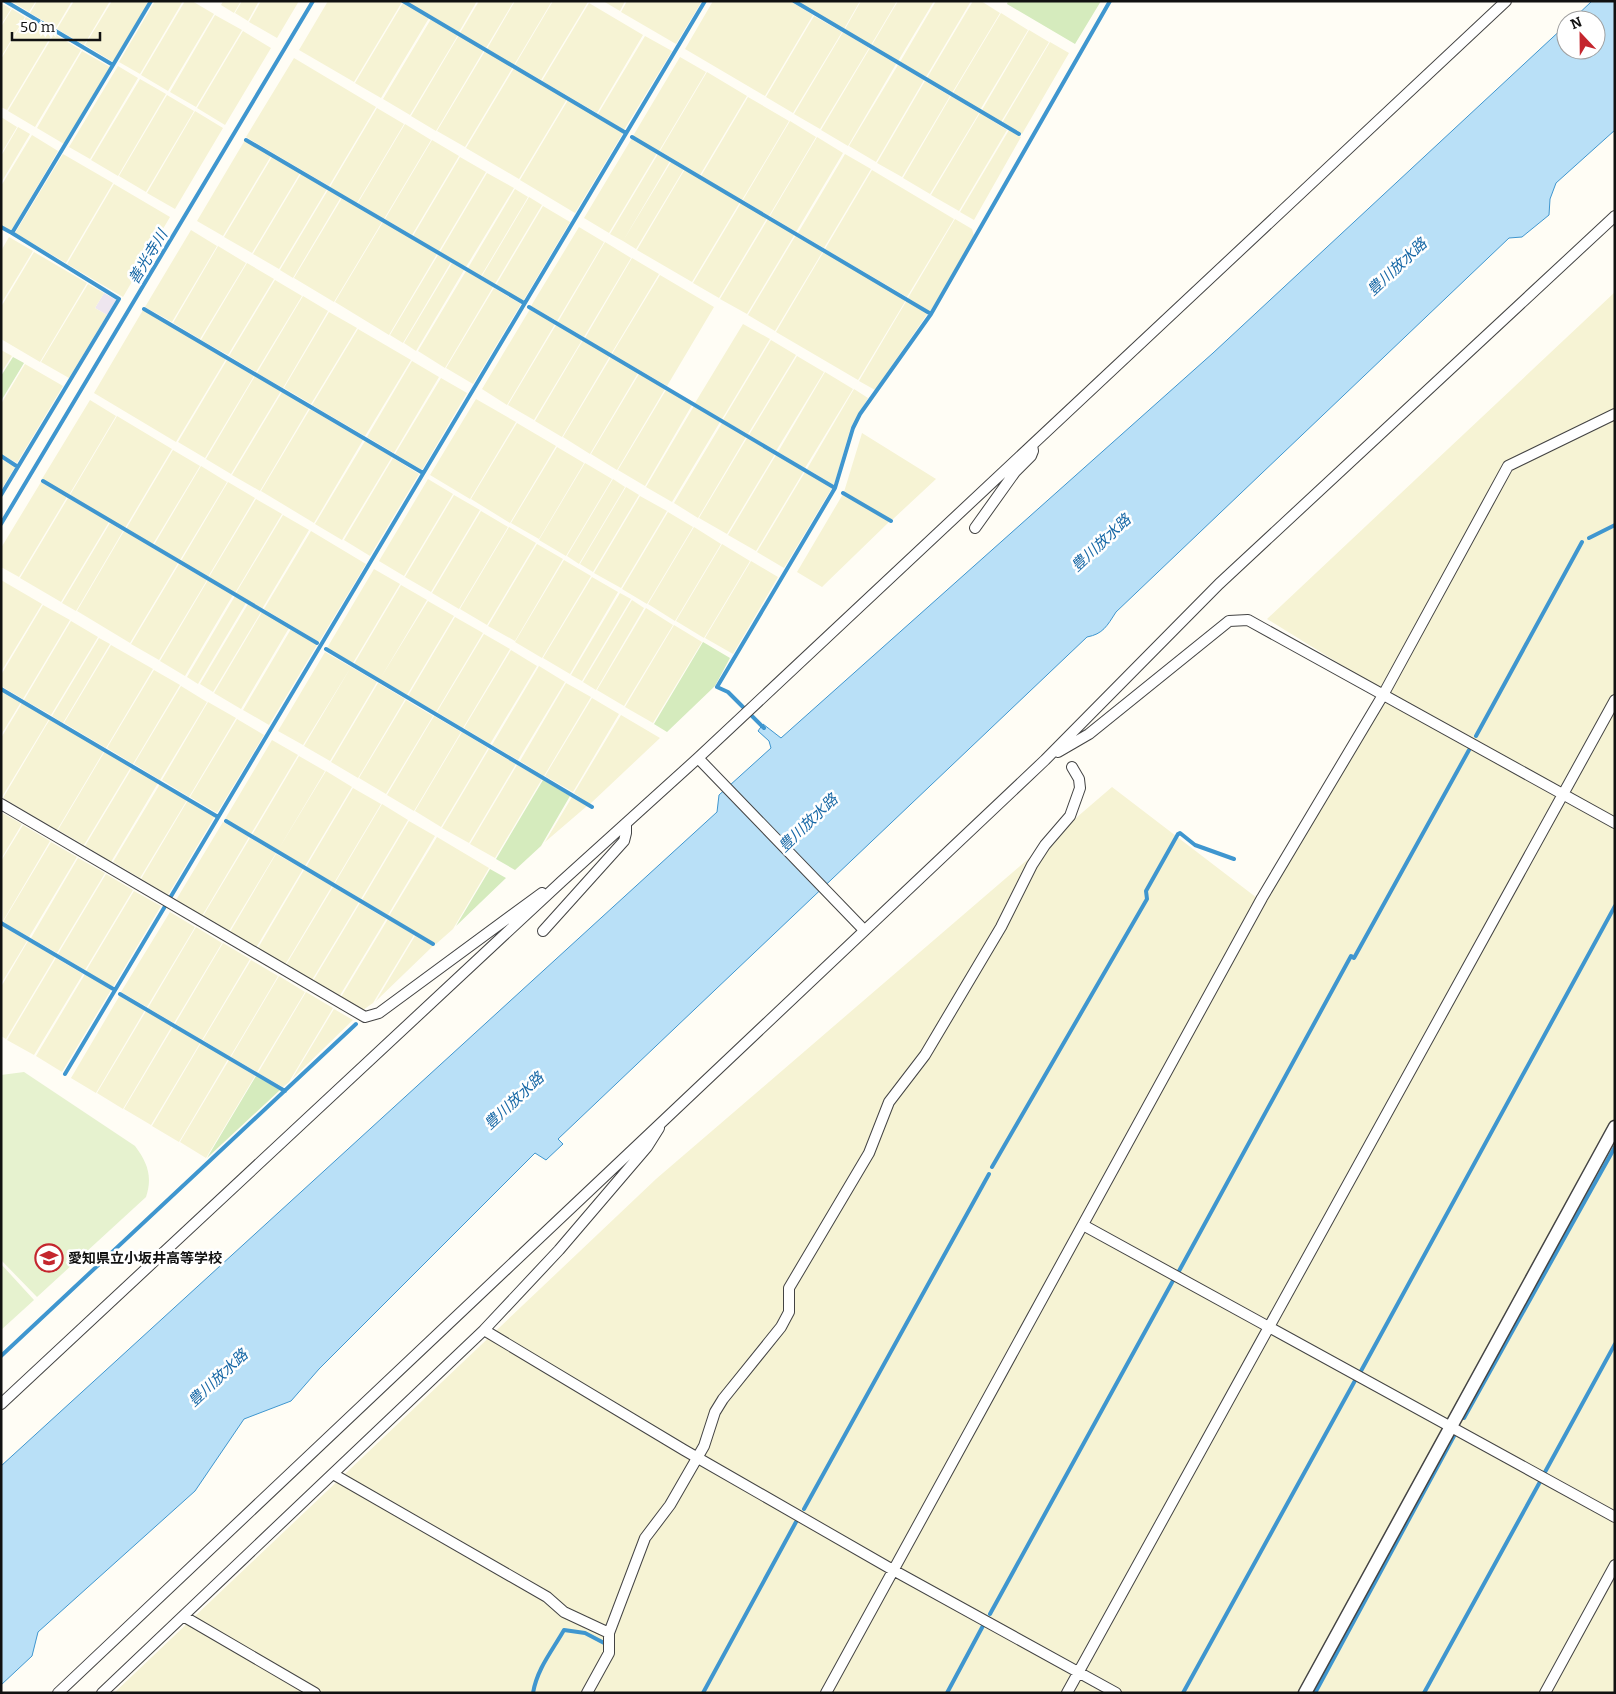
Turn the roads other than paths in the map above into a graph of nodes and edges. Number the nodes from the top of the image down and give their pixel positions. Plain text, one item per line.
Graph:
1 (1506, 1) edge
2 (1615, 216) edge
3 (1615, 414) edge
4 (1032, 445) junction
5 (975, 528) dead end
6 (1383, 696) junction
7 (1615, 700) edge
8 (701, 760) junction
9 (1045, 760) junction
10 (1072, 767) dead end
11 (1562, 795) junction
12 (1, 804) edge
13 (1615, 823) edge
14 (626, 825) junction
15 (561, 882) junction
16 (861, 928) junction
17 (544, 931) dead end
18 (671, 1111) junction
19 (1615, 1127) edge
20 (1083, 1225) junction
21 (1267, 1326) junction
22 (484, 1330) junction
23 (1, 1404) edge
24 (1452, 1427) junction
25 (698, 1457) junction
26 (333, 1474) junction
27 (1615, 1517) edge
28 (1615, 1565) edge
29 (893, 1570) junction
30 (183, 1616) junction
31 (609, 1634) junction
32 (1078, 1672) junction
33 (58, 1693) edge
34 (102, 1693) edge
35 (315, 1693) edge
36 (587, 1693) edge
37 (826, 1693) edge
38 (1067, 1693) edge
39 (1116, 1693) edge
40 (1305, 1693) edge
41 (1545, 1693) edge

1 - 4 street
2 - 9 street
3 - 6 street
4 - 5 street
4 - 8 street
6 - 9 street
6 - 11 street
6 - 20 street
7 - 11 street
8 - 14 street
8 - 16 street
9 - 16 street
10 - 25 street
11 - 13 street
11 - 21 street
12 - 15 street
14 - 15 street
14 - 17 street
15 - 23 street
16 - 18 street
18 - 22 street
18 - 33 street
19 - 24 street
20 - 21 street
20 - 29 street
21 - 24 street
21 - 32 street
22 - 25 street
22 - 26 street
24 - 27 street
24 - 40 street
25 - 29 street
25 - 31 street
26 - 30 street
26 - 31 street
28 - 41 street
29 - 32 street
29 - 37 street
30 - 34 street
30 - 35 street
31 - 36 street
32 - 38 street
32 - 39 street

